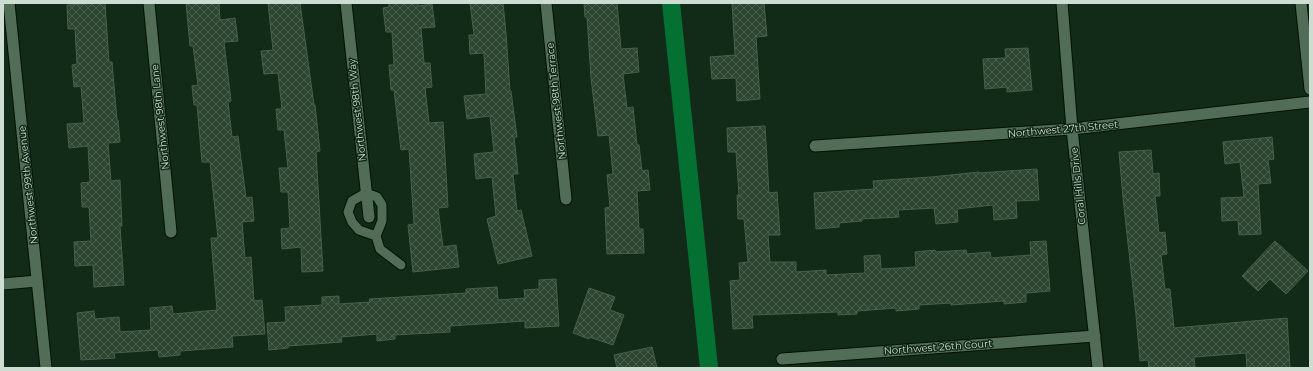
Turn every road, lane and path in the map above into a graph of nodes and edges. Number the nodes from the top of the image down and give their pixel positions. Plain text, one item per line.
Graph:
1 (9, 3) edge
2 (149, 3) edge
3 (346, 3) edge
4 (546, 3) edge
5 (1062, 3) edge
6 (1301, 3) edge
7 (1310, 89) edge
8 (1310, 102) edge
9 (1072, 129) junction
10 (815, 146) dead end
11 (366, 193) junction
12 (566, 199) dead end
13 (369, 217) dead end
14 (172, 232) dead end
15 (376, 236) junction
16 (401, 265) dead end
17 (38, 281) junction
18 (3, 284) edge
19 (1094, 336) junction
20 (782, 359) dead end
21 (46, 368) edge
22 (1098, 368) edge

1 - 17 street, Northwest 99th Avenue
2 - 14 street, Northwest 98th Lane
3 - 11 street, Northwest 98th Way
4 - 12 street, Northwest 98th Terrace
5 - 9 street, Coral Hills Drive
6 - 7 street
8 - 9 street, Northwest 27th Street
9 - 10 street, Northwest 27th Street
9 - 19 street, Coral Hills Drive
11 - 13 street, Northwest 98th Way
11 - 15 lane
11 - 15 lane
15 - 16 lane
17 - 18 street
17 - 21 street, Northwest 99th Avenue
19 - 20 street, Northwest 26th Court
19 - 22 street, Coral Hills Drive

